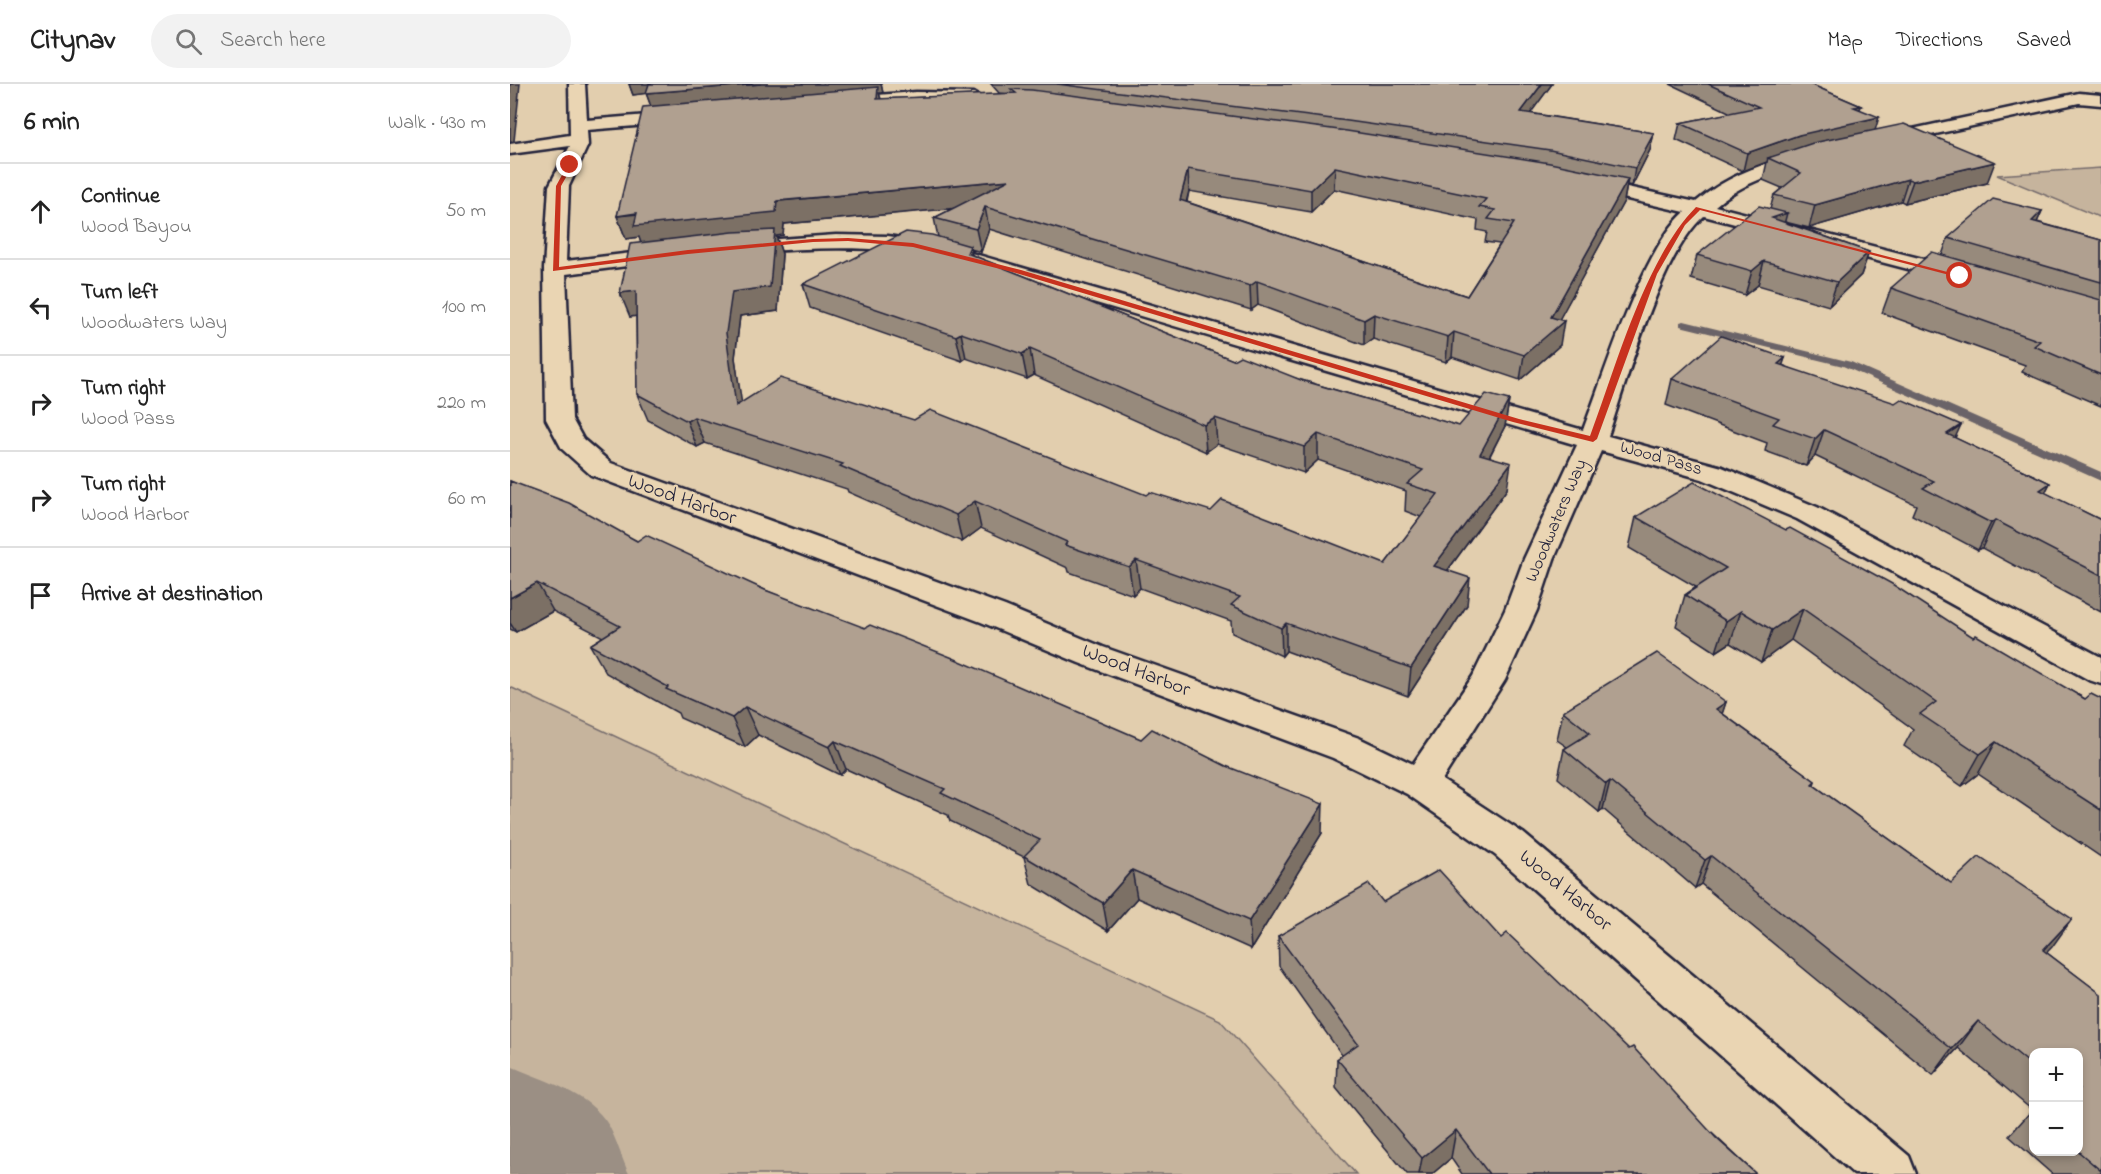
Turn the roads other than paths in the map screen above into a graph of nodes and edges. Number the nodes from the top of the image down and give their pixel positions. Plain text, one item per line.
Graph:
1 (577, 84) edge
2 (940, 90) edge
3 (986, 97) edge
4 (2101, 100) edge
5 (846, 103) edge
6 (697, 116) edge
7 (1958, 125) junction
8 (1986, 136) dead end
9 (579, 137) junction
10 (510, 149) edge
11 (1558, 178) edge
12 (1698, 208) junction
13 (555, 269) junction
14 (1982, 282) edge
15 (1593, 439) junction
16 (2101, 672) edge
17 (1420, 784) junction
18 (1891, 1174) edge

1 - 9 street
2 - 3 street
2 - 5 street
4 - 7 street, Woodwaters Way
6 - 9 street
7 - 8 street
7 - 12 street, Woodwaters Way
9 - 10 street
9 - 13 street, Wood Harbor
11 - 12 street
12 - 14 street
12 - 15 street, Woodwaters Way
13 - 15 street, Wood Pass
13 - 17 street, Wood Harbor
15 - 16 street, Wood Pass
15 - 17 street, Woodwaters Way
17 - 18 street, Wood Harbor

